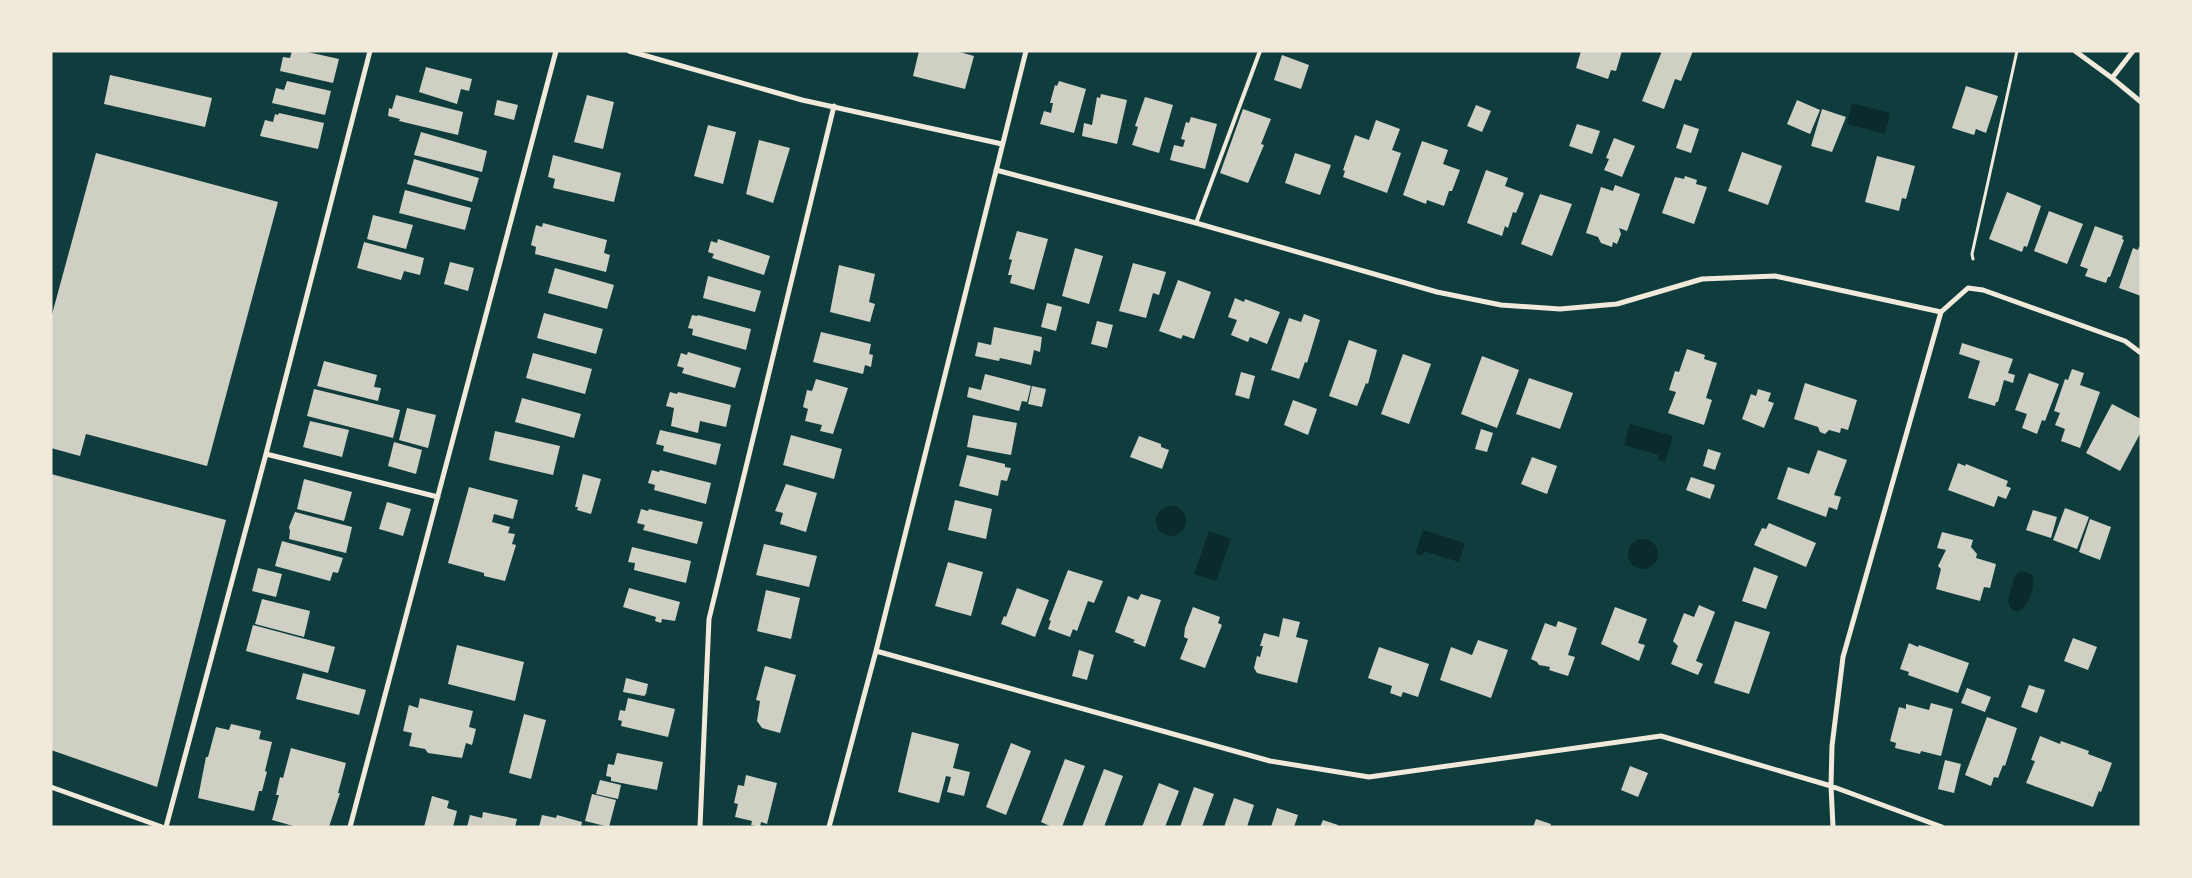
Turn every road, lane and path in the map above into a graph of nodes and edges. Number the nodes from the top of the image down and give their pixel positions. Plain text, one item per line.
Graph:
1 (370, 51) edge
2 (556, 51) edge
3 (629, 51) edge
4 (1026, 51) edge
5 (1260, 51) edge
6 (2017, 51) edge
7 (2075, 51) edge
8 (2133, 51) edge
9 (2112, 78) junction
10 (2141, 102) edge
11 (834, 106) junction
12 (1002, 144) junction
13 (996, 170) junction
14 (1196, 223) junction
15 (1973, 259) dead end
16 (1941, 312) junction
17 (2141, 353) edge
18 (266, 454) junction
19 (438, 497) junction
20 (876, 651) junction
21 (1831, 786) junction
22 (51, 787) edge
23 (164, 827) edge
24 (350, 827) edge
25 (700, 827) edge
26 (829, 827) edge
27 (1833, 827) edge
28 (1942, 827) edge

1 - 18 street
2 - 19 street
3 - 11 street
4 - 12 street
5 - 14 lane
6 - 15 path
7 - 9 street
8 - 9 street
9 - 10 street
11 - 12 street
11 - 25 street
12 - 13 street
13 - 14 street
13 - 20 street
14 - 16 street
16 - 17 street
16 - 21 street
18 - 19 street
18 - 23 street
19 - 24 street
20 - 21 street
20 - 26 street
21 - 27 street
21 - 28 street
22 - 23 street

